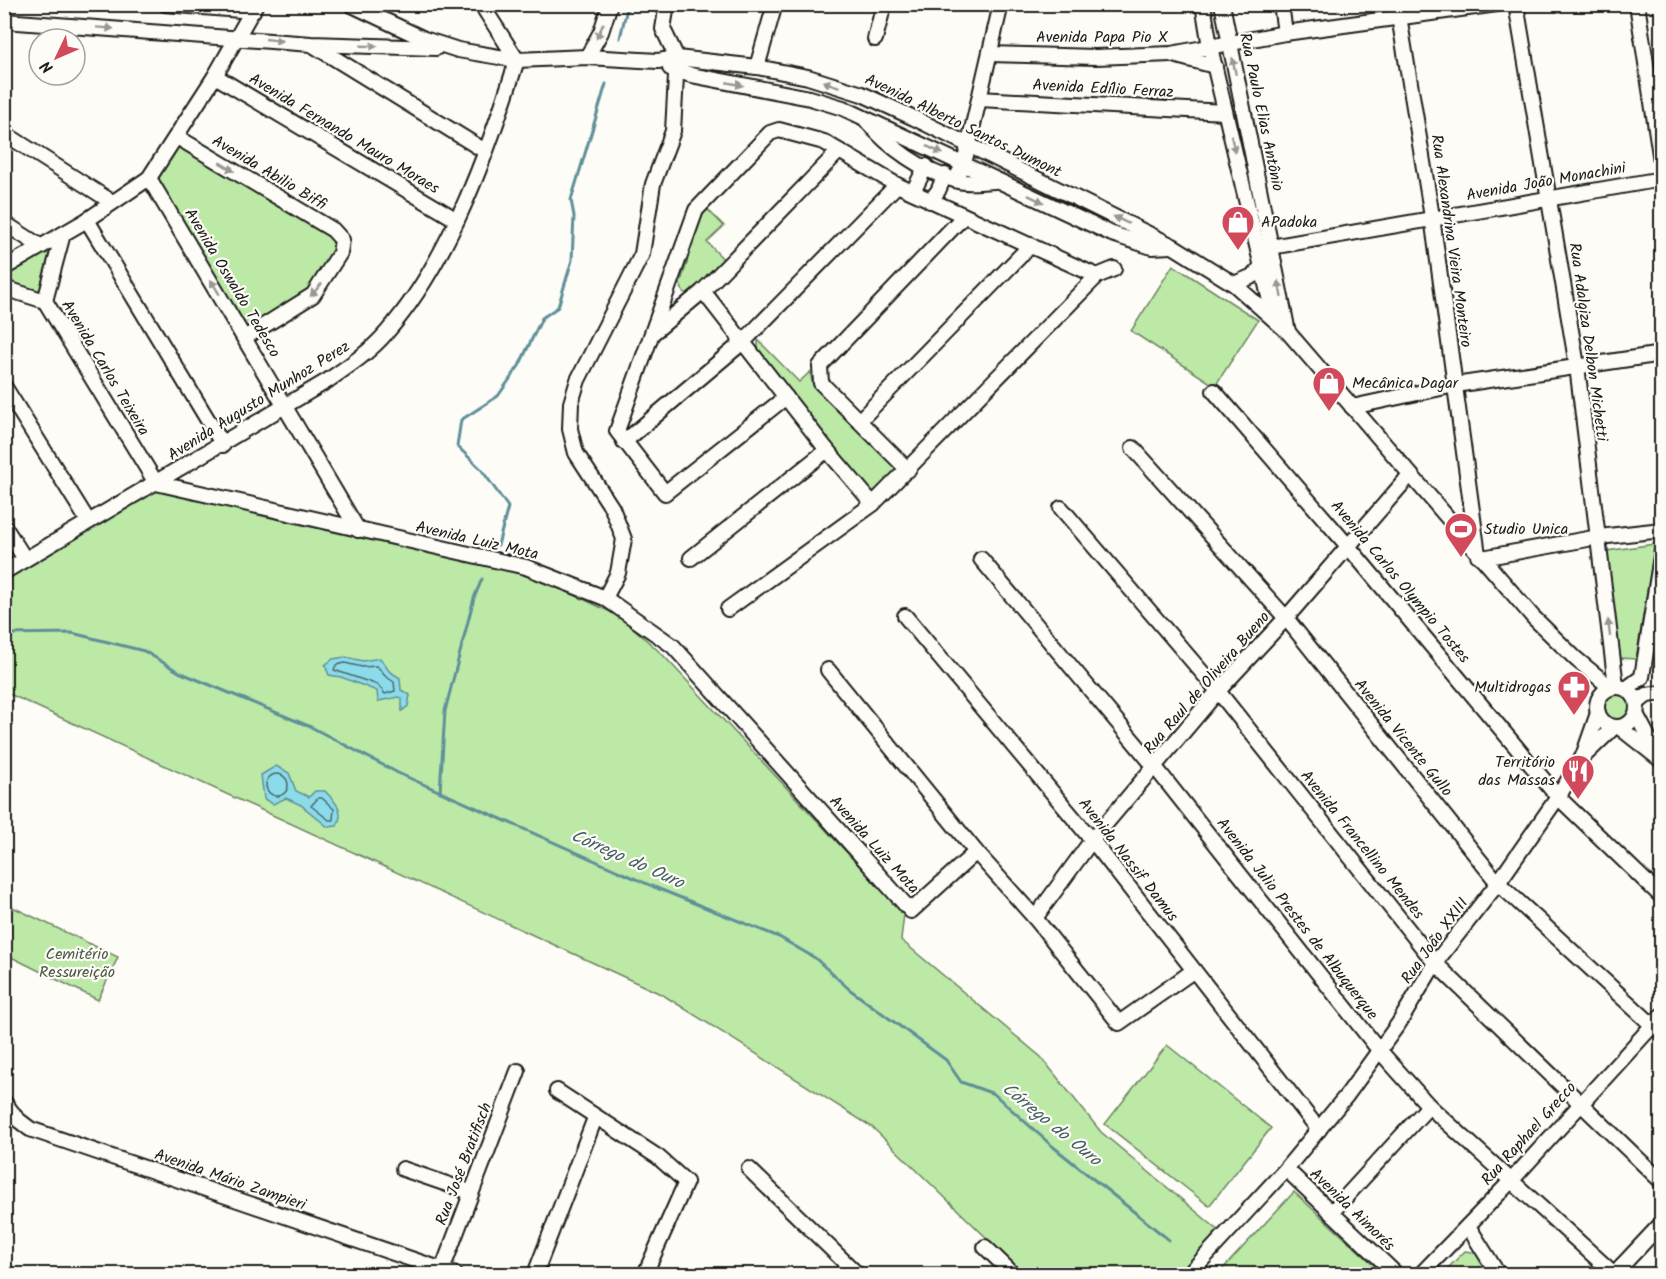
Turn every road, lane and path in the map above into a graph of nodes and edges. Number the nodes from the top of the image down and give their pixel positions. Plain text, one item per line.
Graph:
1 (165, 4) edge
2 (481, 4) edge
3 (610, 4) edge
4 (667, 4) edge
5 (775, 4) edge
6 (884, 4) edge
7 (1000, 4) edge
8 (1203, 4) edge
9 (1222, 4) edge
10 (1281, 4) edge
11 (1497, 4) edge
12 (1516, 4) edge
13 (1637, 4) edge
14 (356, 6) edge
15 (255, 8) edge
16 (1398, 11) edge
17 (4, 21) edge
18 (1285, 33) junction
19 (237, 37) junction
20 (875, 39) dead end
21 (1229, 42) junction
22 (311, 44) junction
23 (1210, 47) junction
24 (458, 50) junction
25 (990, 54) junction
26 (1171, 54) junction
27 (587, 57) junction
28 (517, 60) junction
29 (677, 65) junction
30 (1215, 66) junction
31 (757, 67) junction
32 (215, 76) junction
33 (979, 99) junction
34 (1225, 112) junction
35 (863, 116) junction
36 (914, 118) junction
37 (4, 133) edge
38 (177, 137) junction
39 (906, 137) junction
40 (968, 145) junction
41 (485, 151) junction
42 (839, 151) junction
43 (900, 152) junction
44 (964, 164) junction
45 (926, 166) junction
46 (1662, 168) edge
47 (149, 178) junction
48 (950, 178) junction
49 (1662, 179) edge
50 (1000, 181) junction
51 (897, 185) junction
52 (913, 192) junction
53 (1551, 200) junction
54 (930, 201) junction
55 (112, 202) junction
56 (964, 216) junction
57 (1432, 217) junction
58 (87, 220) junction
59 (457, 220) junction
60 (4, 223) edge
61 (63, 234) junction
62 (1031, 244) junction
63 (40, 246) junction
64 (1173, 246) junction
65 (1265, 247) junction
66 (1262, 266) junction
67 (4, 268) edge
68 (1114, 269) dead end
69 (1097, 276) junction
70 (1234, 284) junction
71 (4, 288) edge
72 (668, 291) junction
73 (703, 291) junction
74 (45, 301) junction
75 (688, 304) junction
76 (1274, 318) junction
77 (654, 332) junction
78 (1288, 332) junction
79 (246, 337) junction
80 (744, 341) junction
81 (1662, 354) edge
82 (1576, 366) junction
83 (1455, 385) junction
84 (4, 386) edge
85 (1214, 391) dead end
86 (786, 396) junction
87 (286, 405) junction
88 (1352, 407) junction
89 (860, 420) junction
90 (624, 441) junction
91 (223, 445) junction
92 (1133, 448) dead end
93 (827, 450) junction
94 (908, 470) junction
95 (1410, 475) junction
96 (156, 483) junction
97 (873, 504) junction
98 (1061, 508) dead end
99 (88, 521) junction
100 (4, 526) edge
101 (358, 530) junction
102 (1662, 530) edge
103 (1599, 537) junction
104 (1347, 545) junction
105 (1662, 550) edge
106 (1480, 557) junction
107 (691, 558) dead end
108 (25, 559) junction
109 (981, 559) dead end
110 (4, 572) edge
111 (605, 598) junction
112 (728, 609) dead end
113 (905, 616) dead end
114 (1286, 618) junction
115 (1576, 659) junction
116 (828, 670) dead end
117 (1617, 688) junction
118 (1218, 691) junction
119 (1662, 693) edge
120 (1597, 708) junction
121 (1637, 708) junction
122 (1616, 727) junction
123 (1583, 756) junction
124 (1662, 761) edge
125 (1155, 767) junction
126 (1558, 797) junction
127 (1092, 840) junction
128 (976, 852) junction
129 (1498, 883) junction
130 (1662, 897) edge
131 (1035, 918) junction
132 (1435, 963) junction
133 (1193, 971) junction
134 (1658, 1024) edge
135 (1379, 1050) junction
136 (518, 1071) dead end
137 (557, 1091) dead end
138 (4, 1102) edge
139 (1579, 1103) junction
140 (1429, 1106) junction
141 (595, 1118) junction
142 (1319, 1130) junction
143 (404, 1169) dead end
144 (749, 1169) dead end
145 (1286, 1169) junction
146 (1511, 1181) junction
147 (1662, 1182) edge
148 (470, 1192) junction
149 (1331, 1213) junction
150 (1662, 1223) edge
151 (1468, 1226) junction
152 (985, 1247) dead end
153 (417, 1270) edge
154 (448, 1272) edge
155 (535, 1275) edge
156 (645, 1275) edge
157 (857, 1275) edge
158 (1012, 1275) edge
159 (1189, 1275) edge
160 (1396, 1275) edge
161 (1421, 1275) edge
162 (1498, 1275) edge
163 (1614, 1275) edge

1 - 15 street
2 - 28 street
3 -> 27 street
4 - 29 street
5 - 31 street
6 - 20 street
7 - 25 street
8 - 23 street, Rua Paulo Elias Antônio
9 - 21 street, Rua Paulo Elias Antônio
10 - 18 street
11 - 16 street, Avenida Papa Pio X
12 - 53 street, Rua Adalgiza Delbon Michetti
13 - 46 street
14 - 24 street, Avenida Alberto Santos Dumont
15 - 19 street
16 - 18 street, Avenida Papa Pio X
16 - 57 street, Rua Alexandrina Vieira Monteiro
17 -> 19 street
18 - 21 street, Avenida Papa Pio X
19 -> 22 street
19 - 32 street
21 - 23 street, Avenida Papa Pio X
65 -> 21 street, Rua Paulo Elias Antônio
22 -> 24 street
22 - 41 street
23 - 26 street, Avenida Papa Pio X
23 - 30 street, Rua Paulo Elias Antônio
24 - 28 street, Avenida Alberto Santos Dumont
25 - 26 street, Avenida Papa Pio X
25 - 33 street
26 - 30 street
27 - 28 street, Avenida Alberto Santos Dumont
27 - 29 street, Avenida Alberto Santos Dumont
28 - 41 street, Avenida Augusto Munhoz Perez
29 - 31 street, Avenida Alberto Santos Dumont
29 -> 35 street, Avenida Alberto Santos Dumont
29 - 111 street
30 - 34 street, Rua Paulo Elias Antônio
36 -> 31 street, Avenida Alberto Santos Dumont
32 - 38 street
32 - 59 street, Avenida Fernando Mauro Moraes
33 - 34 street, Avenida Edílio Ferraz
33 - 40 street
34 -> 65 street, Rua Paulo Elias Antônio
35 - 39 street, Avenida Alberto Santos Dumont
35 - 43 street
36 - 39 street
36 - 40 street, Avenida Alberto Santos Dumont
37 - 55 street
38 - 47 street
38 -> 79 street, Avenida Abilio Biffi
39 - 43 street
39 -> 44 street, Avenida Alberto Santos Dumont
40 - 44 street
64 -> 40 street, Avenida Alberto Santos Dumont
41 - 59 street, Avenida Augusto Munhoz Perez
42 - 51 street
42 - 72 street
42 - 73 street
43 - 45 street
44 - 48 street
44 - 50 street, Avenida Alberto Santos Dumont
45 - 48 street
45 - 52 street
47 - 55 street
79 -> 47 street, Avenida Oswaldo Tedesco
48 - 50 street
48 - 54 street
49 - 53 street, Avenida João Monachini
50 -> 64 street, Avenida Alberto Santos Dumont
51 - 52 street
51 - 80 street
52 - 54 street
53 - 57 street, Avenida João Monachini
53 - 82 street, Rua Adalgiza Delbon Michetti
54 - 56 street
55 - 58 street
56 - 62 street
56 - 89 street
57 - 65 street, Avenida João Monachini
57 - 83 street, Rua Alexandrina Vieira Monteiro
58 - 61 street
58 - 91 street
59 - 87 street, Avenida Augusto Munhoz Perez
60 - 63 street
61 - 63 street
61 - 74 street, Avenida Carlos Teixeira
62 - 69 street
62 - 89 street
63 - 67 street
64 - 70 street, Avenida Alberto Santos Dumont
65 - 66 street
78 -> 65 street, Rua Paulo Elias Antônio
66 - 70 street
66 - 76 street
68 - 69 street
69 - 94 street
70 - 76 street, Avenida Alberto Santos Dumont
71 - 74 street, Avenida Carlos Teixeira
72 - 75 street
72 - 77 street
73 - 75 street
73 - 80 street
74 - 96 street, Avenida Carlos Teixeira
75 - 77 street
76 - 78 street, Avenida Alberto Santos Dumont
77 - 90 street
78 - 88 street, Avenida Alberto Santos Dumont
79 - 87 street, Avenida Oswaldo Tedesco
80 - 86 street
80 - 90 street
81 - 82 street
82 - 83 street
82 - 103 street, Rua Adalgiza Delbon Michetti
83 - 88 street
83 - 106 street, Rua Alexandrina Vieira Monteiro
84 - 99 street
85 - 104 street, Avenida Carlos Olympio Tostes
86 - 90 street
86 - 93 street
87 - 91 street, Avenida Augusto Munhoz Perez
87 - 101 street, Avenida Oswaldo Tedesco
88 - 95 street, Avenida Alberto Santos Dumont
89 - 94 street
91 - 96 street, Avenida Augusto Munhoz Perez
92 - 114 street, Avenida Vicente Gullo
93 - 97 street
93 - 107 street
94 - 97 street
95 - 104 street, Rua Raul de Oliveira Bueno
95 - 106 street, Avenida Alberto Santos Dumont
96 - 99 street, Avenida Augusto Munhoz Perez
96 - 101 street, Avenida Luiz Mota
97 - 112 street
98 - 118 street, Avenida Francellino Mendes
99 - 108 street, Avenida Augusto Munhoz Perez
100 - 108 street
101 - 111 street, Avenida Luiz Mota
102 - 103 street
103 - 106 street
117 -> 103 street, Rua Adalgiza Delbon Michetti
104 - 114 street, Rua Raul de Oliveira Bueno
104 - 126 street, Avenida Carlos Olympio Tostes
105 - 117 street
106 - 115 street, Avenida Alberto Santos Dumont
108 - 110 street, Avenida Augusto Munhoz Perez
109 - 125 street, Avenida Julio Prestes de Albuquerque
111 - 128 street, Avenida Luiz Mota
113 - 127 street, Avenida Nassif Damus
114 - 118 street, Rua Raul de Oliveira Bueno
114 - 129 street, Avenida Vicente Gullo
115 - 117 street, Avenida Alberto Santos Dumont
115 - 120 street, Avenida Alberto Santos Dumont
116 - 128 street
117 - 120 street
117 - 121 street
118 - 125 street, Rua Raul de Oliveira Bueno
118 - 132 street, Avenida Francellino Mendes
119 - 121 street
120 - 122 street
120 - 123 street, Rua João XXIII
121 - 122 street
121 - 124 street
122 - 123 street, Rua João XXIII
122 - 124 street
123 - 126 street, Rua João XXIII
125 - 127 street, Rua Raul de Oliveira Bueno
125 - 135 street, Avenida Julio Prestes de Albuquerque
126 - 129 street, Rua João XXIII
126 - 130 street, Avenida Carlos Olympio Tostes
127 - 131 street, Rua Raul de Oliveira Bueno
127 - 133 street, Avenida Nassif Damus
128 - 131 street
129 - 132 street, Rua João XXIII
129 - 134 street, Avenida Vicente Gullo
131 - 133 street
132 - 135 street, Rua João XXIII
132 - 139 street, Avenida Francellino Mendes
133 - 142 street, Avenida Nassif Damus
134 - 139 street, Rua Raphael Grecco
135 - 140 street, Avenida Julio Prestes de Albuquerque
135 - 142 street, Rua João XXIII
136 - 148 street, Rua José Bratifisch
137 - 141 street
138 - 153 street, Avenida Mário Zampieri
139 - 146 street, Rua Raphael Grecco
139 - 147 street, Avenida Francellino Mendes
140 - 146 street, Avenida Julio Prestes de Albuquerque
140 - 149 street
141 - 155 street
141 - 156 street
142 - 145 street, Rua João XXIII
143 - 148 street
144 - 157 street
145 - 149 street, Avenida Aimorés
145 - 159 street, Rua João XXIII
146 - 151 street, Rua Raphael Grecco
146 - 163 street, Avenida Julio Prestes de Albuquerque
148 - 154 street, Rua José Bratifisch
149 - 160 street, Avenida Aimorés
150 - 163 street
151 - 161 street, Rua Raphael Grecco
151 - 162 street
152 - 158 street
153 - 154 street, Avenida Mário Zampieri

